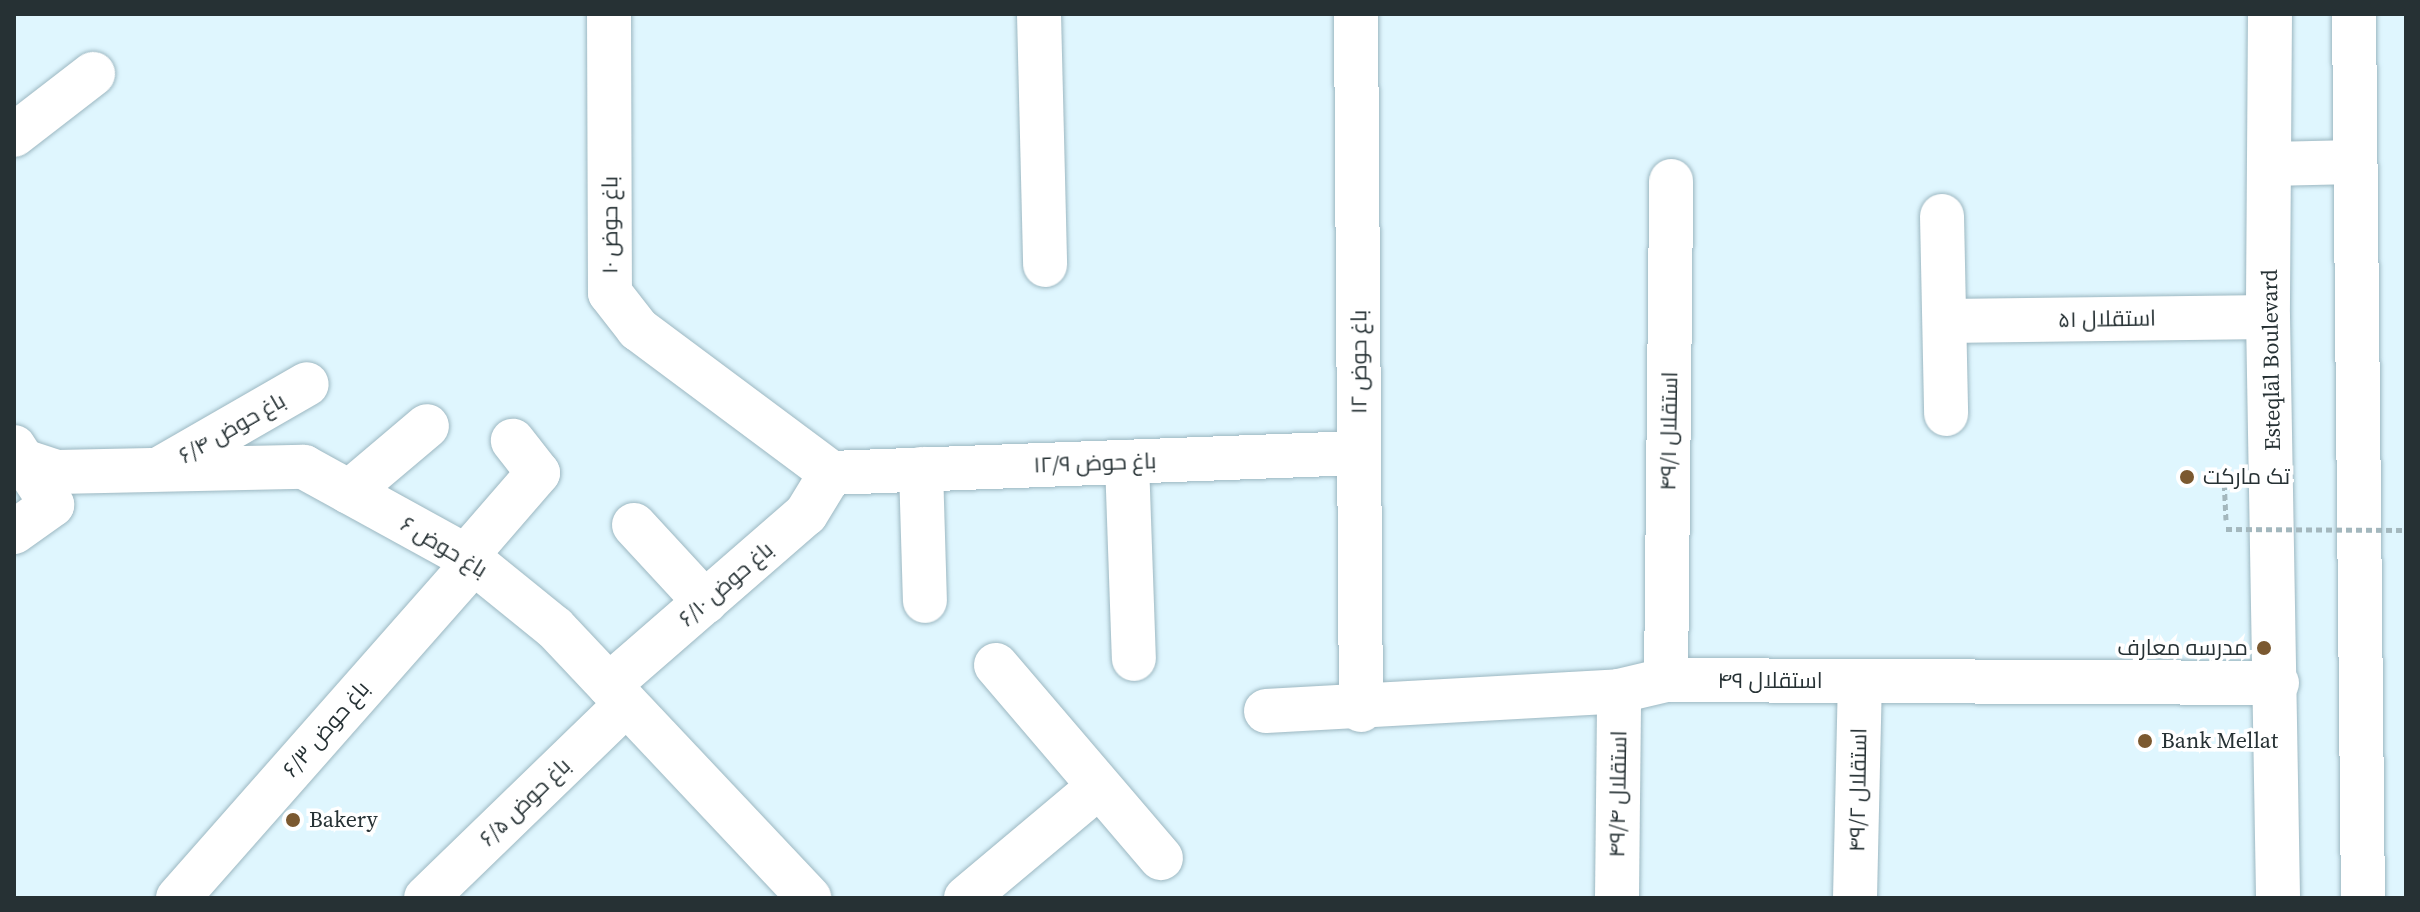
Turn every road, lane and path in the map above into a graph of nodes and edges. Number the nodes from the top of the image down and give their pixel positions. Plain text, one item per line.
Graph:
1 (609, 14) edge
2 (1039, 14) edge
3 (1356, 14) edge
4 (2270, 14) edge
5 (2354, 14) edge
6 (93, 74) dead end
7 (14, 135) edge
8 (2354, 162) junction
9 (2271, 164) junction
10 (1671, 181) dead end
11 (1942, 216) dead end
12 (1045, 265) dead end
13 (2268, 317) junction
14 (1947, 321) junction
15 (307, 384) dead end
16 (1946, 414) dead end
17 (427, 426) dead end
18 (513, 441) dead end
19 (1359, 453) junction
20 (19, 454) edge
21 (1127, 462) junction
22 (921, 469) junction
23 (156, 471) junction
24 (831, 473) junction
25 (2224, 477) dead end
26 (349, 492) junction
27 (634, 525) dead end
28 (2406, 530) edge
29 (14, 532) edge
30 (470, 559) junction
31 (925, 601) dead end
32 (705, 602) junction
33 (1134, 659) dead end
34 (996, 665) dead end
35 (1666, 680) junction
36 (1860, 682) junction
37 (2277, 683) junction
38 (1619, 691) junction
39 (617, 696) junction
40 (1361, 710) junction
41 (1266, 711) dead end
42 (1097, 788) junction
43 (1161, 858) dead end
44 (795, 893) edge
45 (178, 898) edge
46 (426, 898) edge
47 (966, 898) edge
48 (1617, 898) edge
49 (1855, 898) edge
50 (2278, 898) edge
51 (2363, 898) edge

1 - 24 street, ۱۰ باغ حوض
2 - 12 street
3 - 19 street, ۱۲ باغ حوض
4 - 9 street, Esteqlāl Boulevard
5 - 8 street
6 - 7 street
8 - 9 street
8 - 51 street
9 - 13 street, Esteqlāl Boulevard
10 - 35 street, ۴۹/۱ استقلال
11 - 14 street
13 - 14 street, ۵۱ استقلال
13 - 37 street, Esteqlāl Boulevard
14 - 16 street
15 - 23 street, ۶/۴ باغ حوض
17 - 26 street
18 - 30 street, ۶/۳ باغ حوض
19 - 21 street, ۱۲/۹ باغ حوض
19 - 40 street, ۱۲ باغ حوض
20 - 23 street, ۶ باغ حوض
20 - 29 street
21 - 22 street, ۱۲/۹ باغ حوض
21 - 33 street
22 - 24 street, ۱۲/۹ باغ حوض
22 - 31 street
23 - 26 street, ۶ باغ حوض
24 - 32 street, ۶/۱۰ باغ حوض
25 - 28 path, bridge
26 - 30 street, ۶ باغ حوض
27 - 32 street
30 - 39 street, ۶ باغ حوض
30 - 45 street, ۶/۳ باغ حوض
32 - 39 street, ۶/۱۰ باغ حوض
34 - 42 street
35 - 36 street, ۴۹ استقلال
35 - 38 street, ۴۹ استقلال
36 - 37 street, ۴۹ استقلال
36 - 49 street, ۴۹/۲ استقلال
37 - 50 street, Esteqlāl Boulevard
38 - 40 street, ۴۹ استقلال
38 - 48 street, ۴۹/۴ استقلال
39 - 44 street, ۶ باغ حوض
39 - 46 street, ۶/۵ باغ حوض
40 - 41 street, ۴۹ استقلال
42 - 43 street
42 - 47 street

